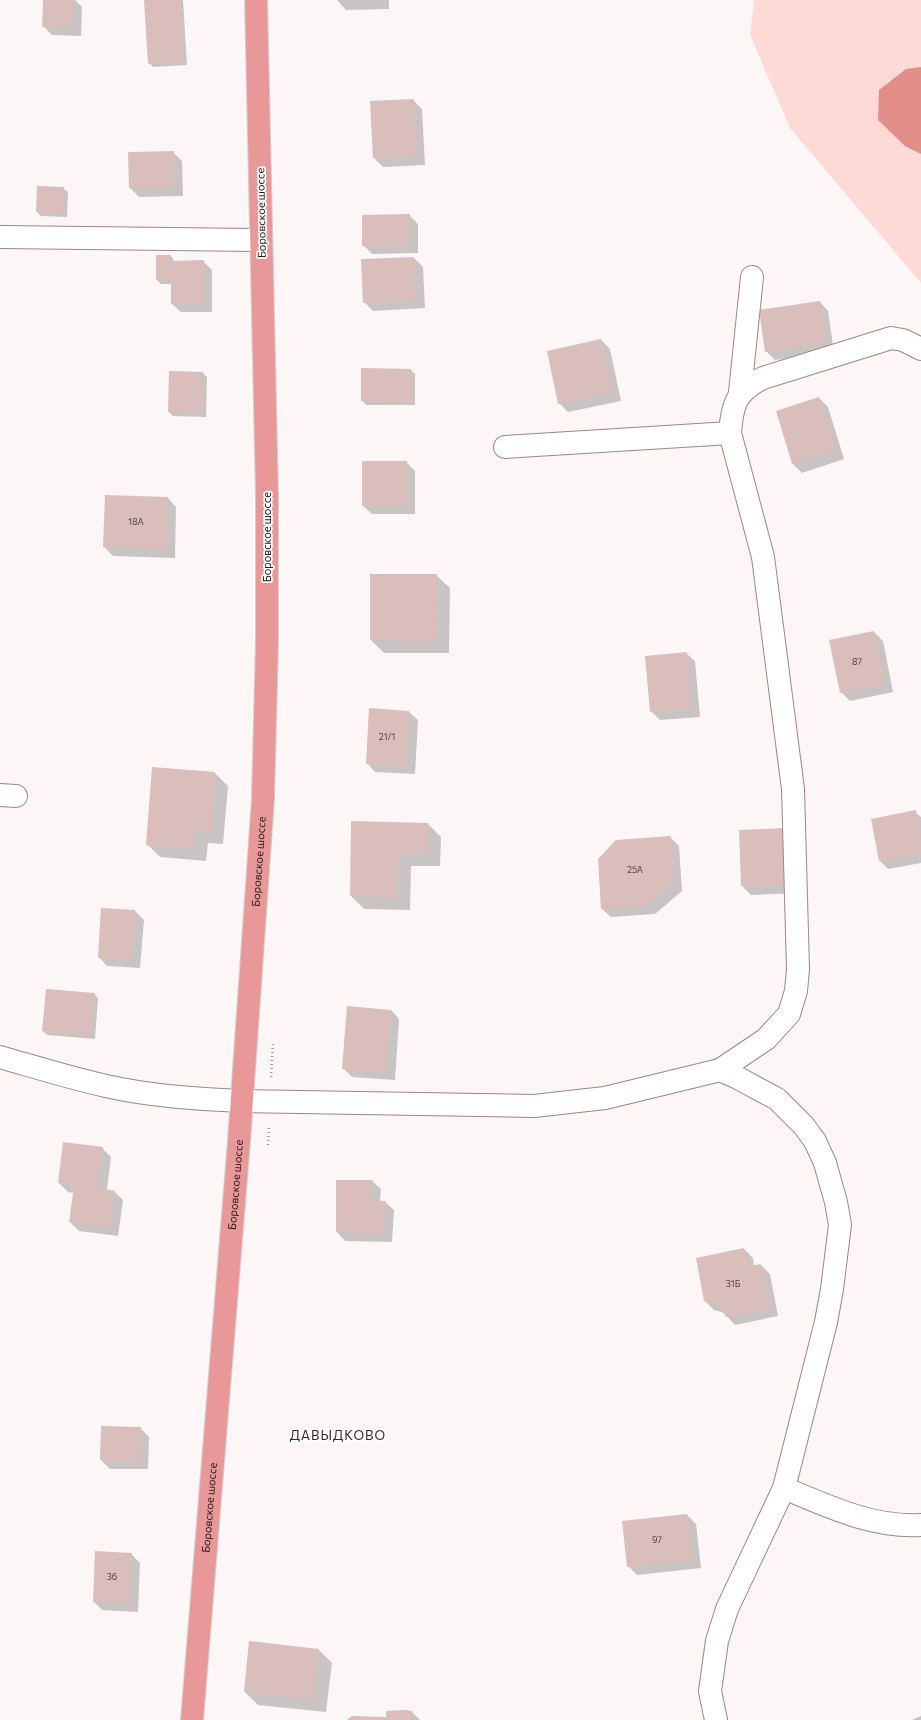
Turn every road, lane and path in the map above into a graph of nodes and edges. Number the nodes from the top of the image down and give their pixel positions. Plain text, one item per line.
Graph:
1 (256, 0) edge
2 (0, 238) edge
3 (261, 240) junction
4 (752, 277) dead end
5 (921, 349) edge
6 (740, 392) junction
7 (730, 433) junction
8 (505, 447) dead end
9 (0, 1057) edge
10 (720, 1070) junction
11 (242, 1101) junction
12 (784, 1488) junction
13 (921, 1525) edge
14 (192, 1720) edge
15 (716, 1720) edge

1 - 3 main road, Боровское шоссе
2 - 3 street
3 - 11 main road, Боровское шоссе
4 - 6 street
5 - 6 street
6 - 7 street
7 - 8 street
7 - 10 street
9 - 11 street
10 - 11 street
10 - 12 street
11 - 14 main road, Боровское шоссе
12 - 13 street
12 - 15 street

